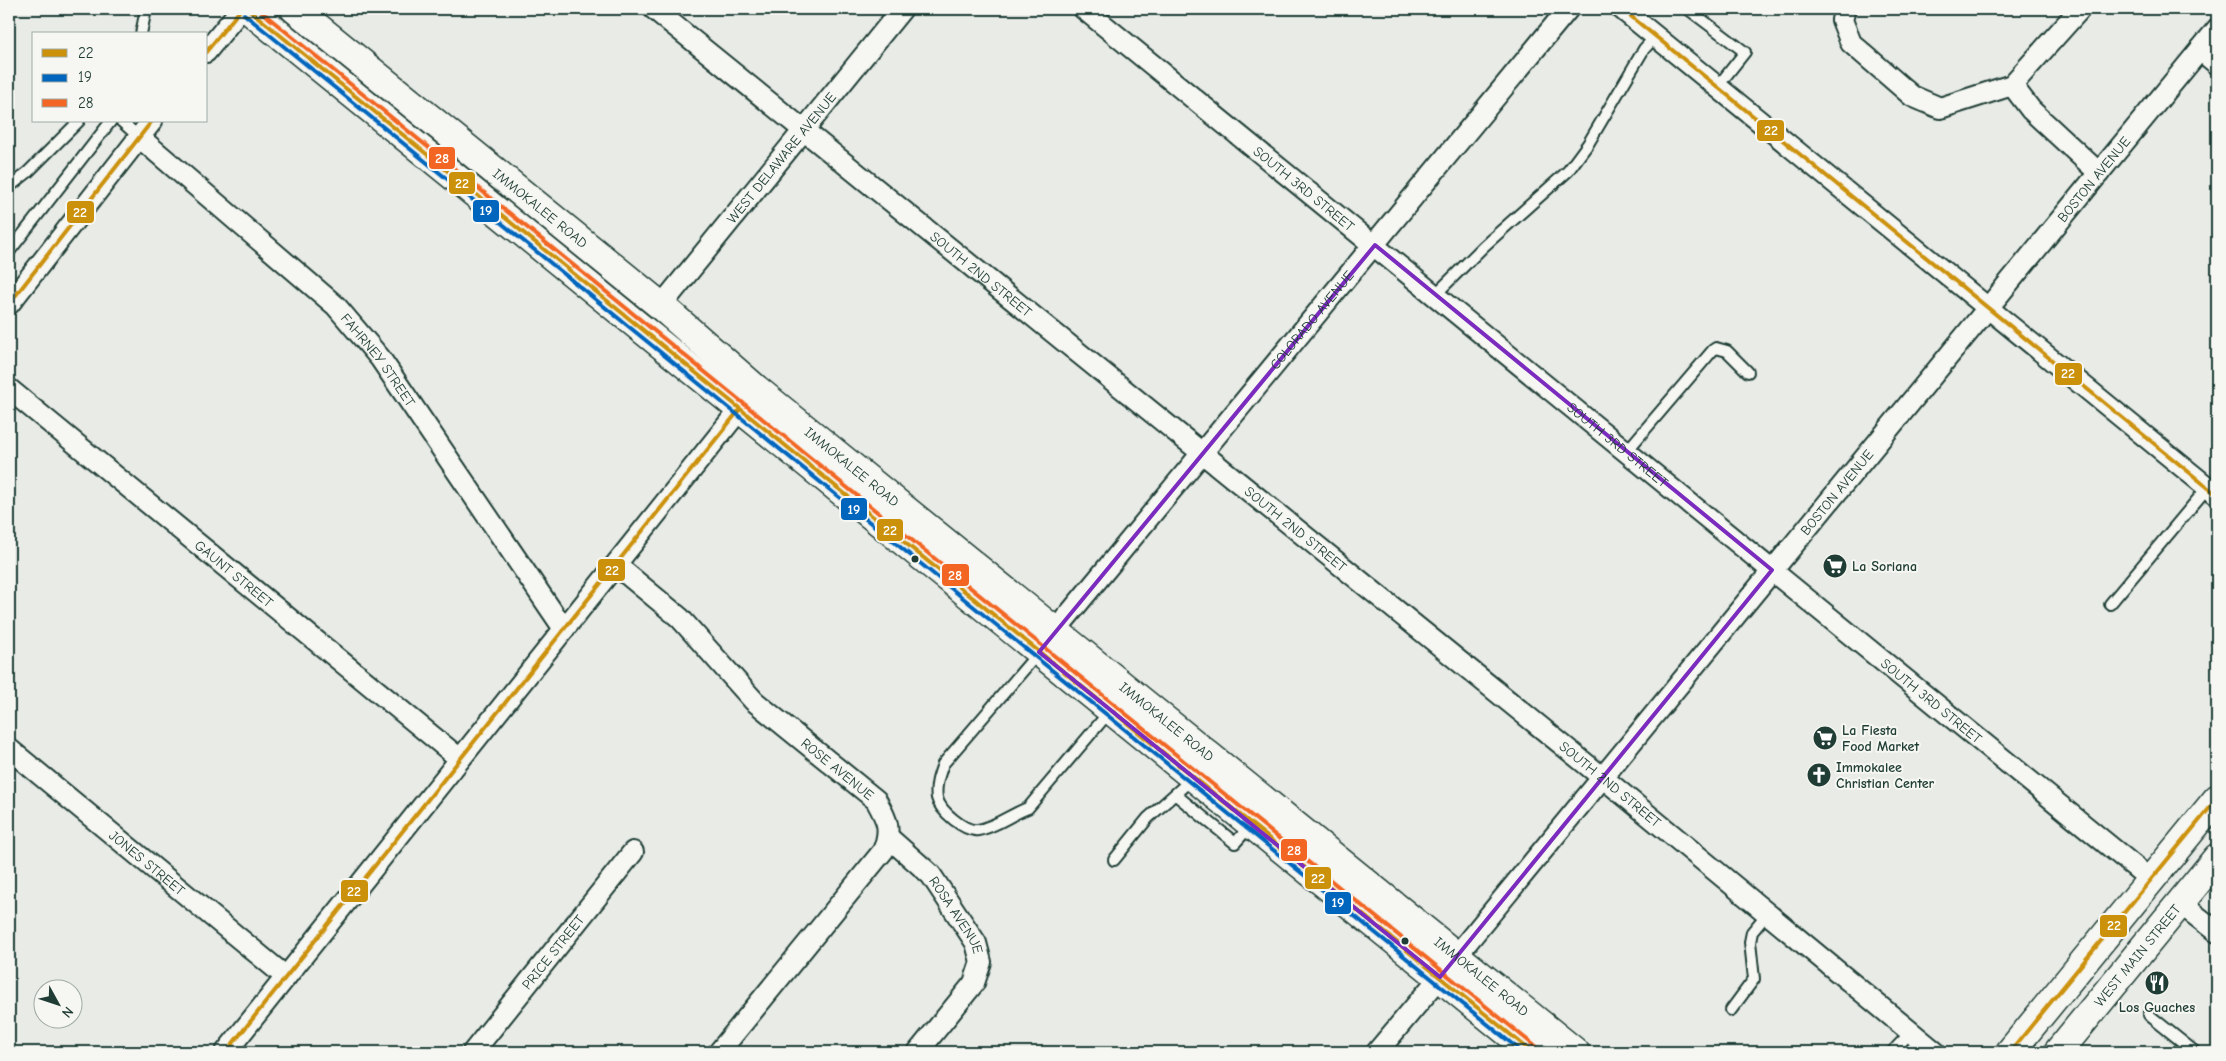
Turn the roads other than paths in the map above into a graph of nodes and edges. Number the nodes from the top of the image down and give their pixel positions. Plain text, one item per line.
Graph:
1 (241, 9) edge
2 (248, 9) edge
3 (295, 9) edge
4 (654, 9) edge
5 (902, 9) edge
6 (1084, 9) edge
7 (1568, 9) edge
8 (1622, 9) edge
9 (1688, 9) edge
10 (1846, 9) edge
11 (2080, 9) edge
12 (146, 10) edge
13 (2217, 29) edge
14 (141, 32) edge
15 (1656, 36) junction
16 (208, 50) edge
17 (2200, 50) junction
18 (2217, 64) edge
19 (2012, 85) junction
20 (1718, 86) junction
21 (78, 122) edge
22 (110, 122) edge
23 (122, 122) edge
24 (151, 122) edge
25 (802, 129) junction
26 (139, 137) junction
27 (2099, 173) junction
28 (9, 186) edge
29 (1374, 245) junction
30 (9, 252) edge
31 (1435, 295) junction
32 (9, 304) edge
33 (661, 306) junction
34 (1989, 307) junction
35 (642, 329) junction
36 (1748, 372) dead end
37 (9, 389) edge
38 (748, 399) junction
39 (1626, 452) junction
40 (1201, 453) junction
41 (2212, 491) edge
42 (616, 565) junction
43 (1772, 570) junction
44 (2110, 604) dead end
45 (564, 629) junction
46 (1056, 630) junction
47 (1039, 652) junction
48 (1110, 710) junction
49 (9, 749) edge
50 (460, 759) junction
51 (1602, 777) junction
52 (1185, 786) junction
53 (2217, 799) edge
54 (888, 837) junction
55 (633, 852) dead end
56 (2217, 858) edge
57 (1114, 860) dead end
58 (2151, 880) junction
59 (2181, 904) junction
60 (1767, 914) junction
61 (2217, 932) edge
62 (1456, 956) junction
63 (286, 977) junction
64 (1440, 977) junction
65 (1732, 1010) dead end
66 (2149, 1015) dead end
67 (1911, 1032) junction
68 (226, 1052) edge
69 (473, 1052) edge
70 (719, 1052) edge
71 (918, 1052) edge
72 (1377, 1052) edge
73 (1532, 1052) edge
74 (1575, 1052) edge
75 (1892, 1052) edge
76 (1935, 1052) edge
77 (2010, 1052) edge
78 (2058, 1052) edge
79 (2195, 1052) edge

1 - 16 street
2 - 35 main road, IMMOKALEE ROAD
3 - 33 main road, IMMOKALEE ROAD
4 - 25 street, SOUTH 2ND STREET
5 - 25 street, WEST DELAWARE AVENUE
6 - 29 street, SOUTH 3RD STREET
7 - 29 street, COLORADO AVENUE
8 - 15 street
9 - 20 lane
10 - 19 street
11 - 19 street
12 - 14 lane
13 - 17 street, BOSTON AVENUE
15 - 20 street
15 - 31 lane
17 - 18 street
17 - 27 street, BOSTON AVENUE
19 - 27 street
20 - 34 street
21 - 28 lane
22 - 30 lane
23 - 26 lane
24 - 26 street
25 - 33 street, WEST DELAWARE AVENUE
25 - 40 street, SOUTH 2ND STREET
26 - 32 street
26 - 45 street, FAHRNEY STREET
27 - 34 street, BOSTON AVENUE
29 - 31 street, SOUTH 3RD STREET
29 - 40 street, COLORADO AVENUE
31 - 39 street, SOUTH 3RD STREET
33 - 35 main road
33 - 38 main road, IMMOKALEE ROAD
34 - 41 street
34 - 43 street, BOSTON AVENUE
35 - 38 main road, IMMOKALEE ROAD
36 - 39 lane
37 - 50 street, GAUNT STREET
38 - 42 street
38 - 46 main road, IMMOKALEE ROAD
38 - 47 main road, IMMOKALEE ROAD
39 - 43 street, SOUTH 3RD STREET
40 - 46 street, COLORADO AVENUE
40 - 51 street, SOUTH 2ND STREET
41 - 44 lane
42 - 45 street
42 - 54 street, ROSE AVENUE
43 - 51 street, BOSTON AVENUE
43 - 58 street, SOUTH 3RD STREET
45 - 50 street
46 - 47 main road
46 - 62 main road, IMMOKALEE ROAD
47 - 48 main road, IMMOKALEE ROAD
47 - 48 lane
48 - 52 main road, IMMOKALEE ROAD
49 - 63 street, JONES STREET
50 - 63 street
51 - 60 street, SOUTH 2ND STREET
51 - 62 street, BOSTON AVENUE
52 - 57 lane
52 - 64 main road, IMMOKALEE ROAD
53 - 58 main road
54 - 70 street
54 - 71 street, ROSA AVENUE
55 - 69 street, PRICE STREET
56 - 59 main road, WEST MAIN STREET
58 - 59 main road
58 - 77 main road
59 - 61 street
59 - 78 main road, WEST MAIN STREET
60 - 65 lane
60 - 67 street, SOUTH 2ND STREET
62 - 64 main road
62 - 74 main road, IMMOKALEE ROAD
63 - 68 street
64 - 72 street
64 - 73 main road, IMMOKALEE ROAD
66 - 79 lane
67 - 75 lane
67 - 76 street, SOUTH 2ND STREET

